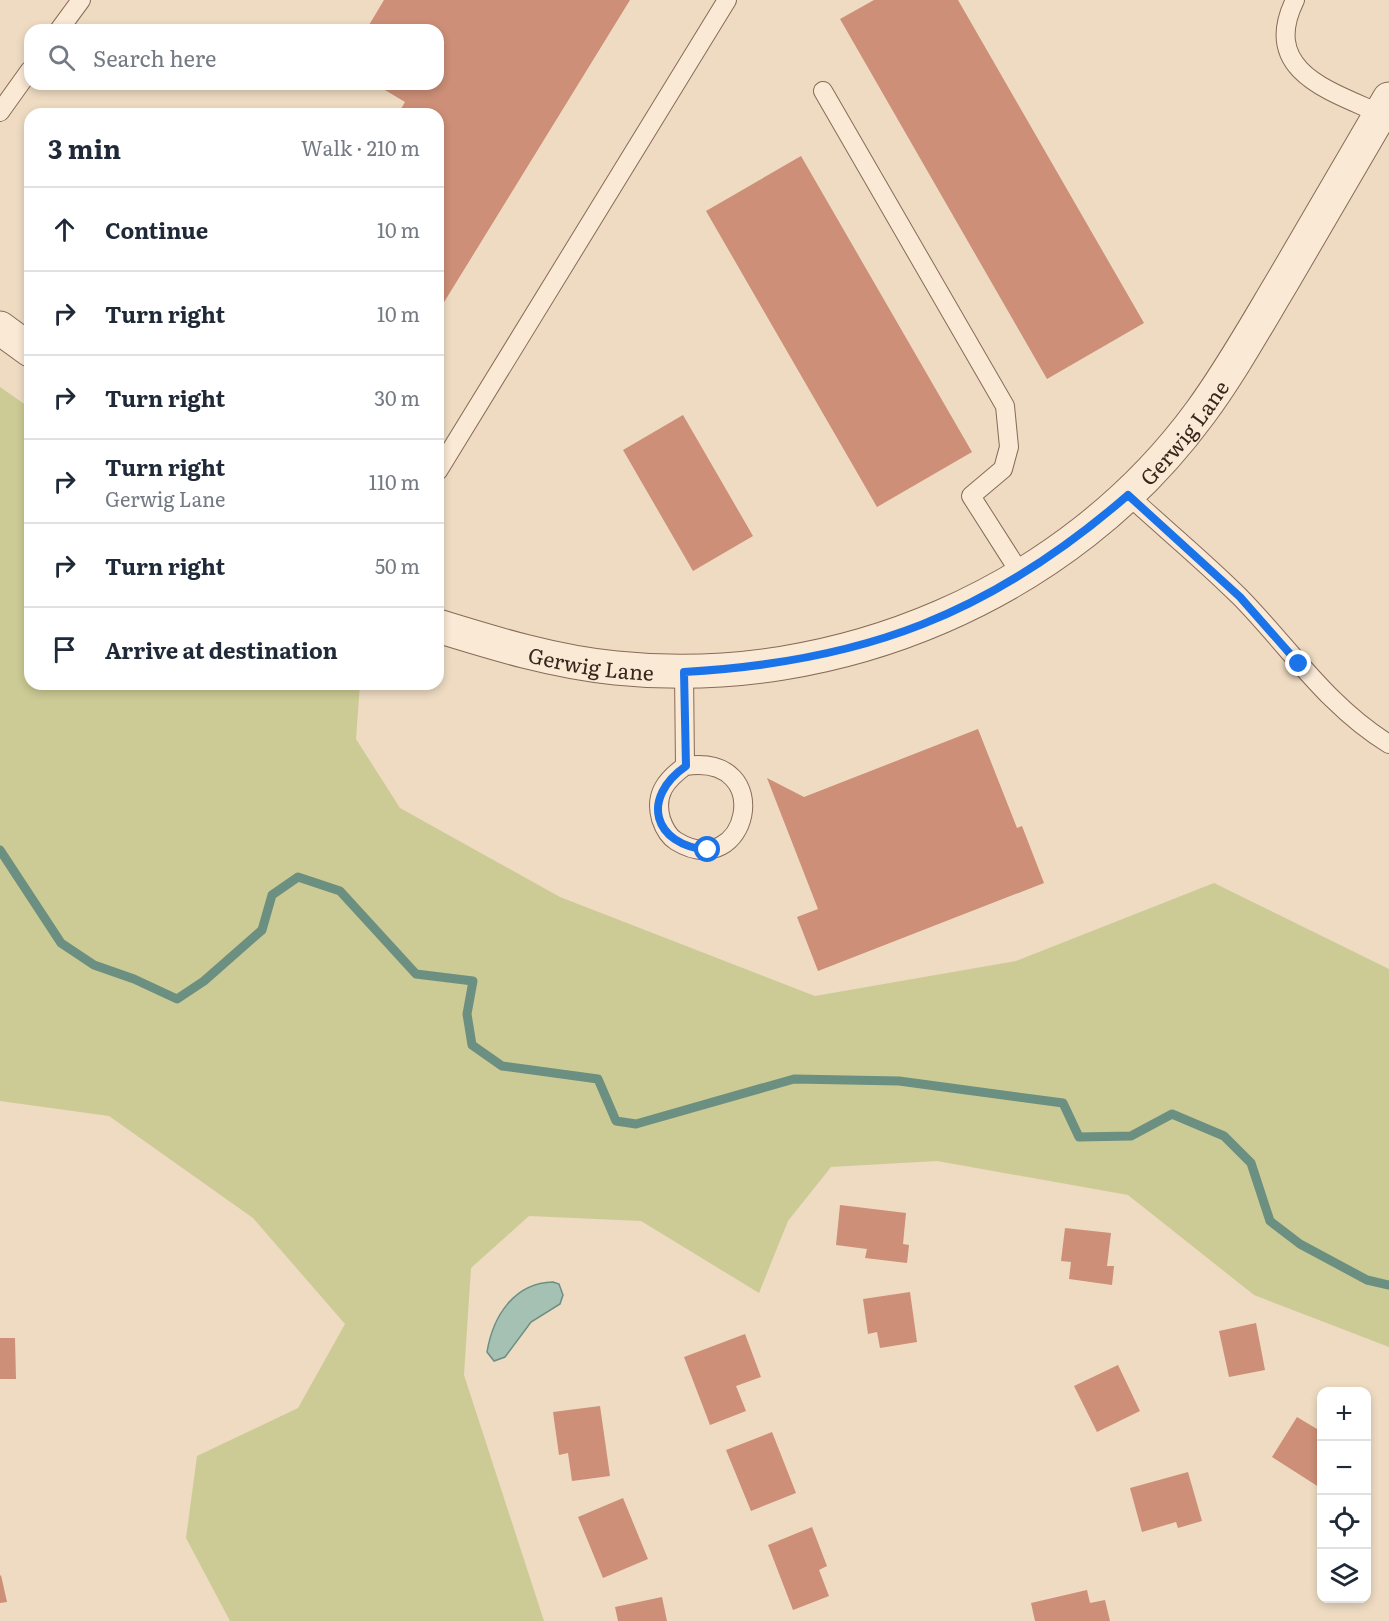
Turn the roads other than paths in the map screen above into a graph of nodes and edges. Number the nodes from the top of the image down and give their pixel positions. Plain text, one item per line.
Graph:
1 (81, 0) edge
2 (727, 0) edge
3 (1295, 0) edge
4 (63, 24) edge
5 (24, 78) edge
6 (823, 91) dead end
7 (1385, 107) edge
8 (0, 112) edge
9 (0, 328) edge
10 (24, 346) edge
11 (444, 461) edge
12 (1128, 495) junction
13 (1022, 576) junction
14 (444, 628) edge
15 (684, 672) junction
16 (1389, 744) edge
17 (686, 766) junction

1 - 4 lane
2 - 11 lane
3 - 7 lane
5 - 8 lane
6 - 13 lane
7 - 12 street, Gerwig Lane
9 - 10 street
12 - 13 street, Gerwig Lane
12 - 16 lane
13 - 15 street, Gerwig Lane
14 - 15 street, Gerwig Lane
15 - 17 lane
17 - 17 lane

